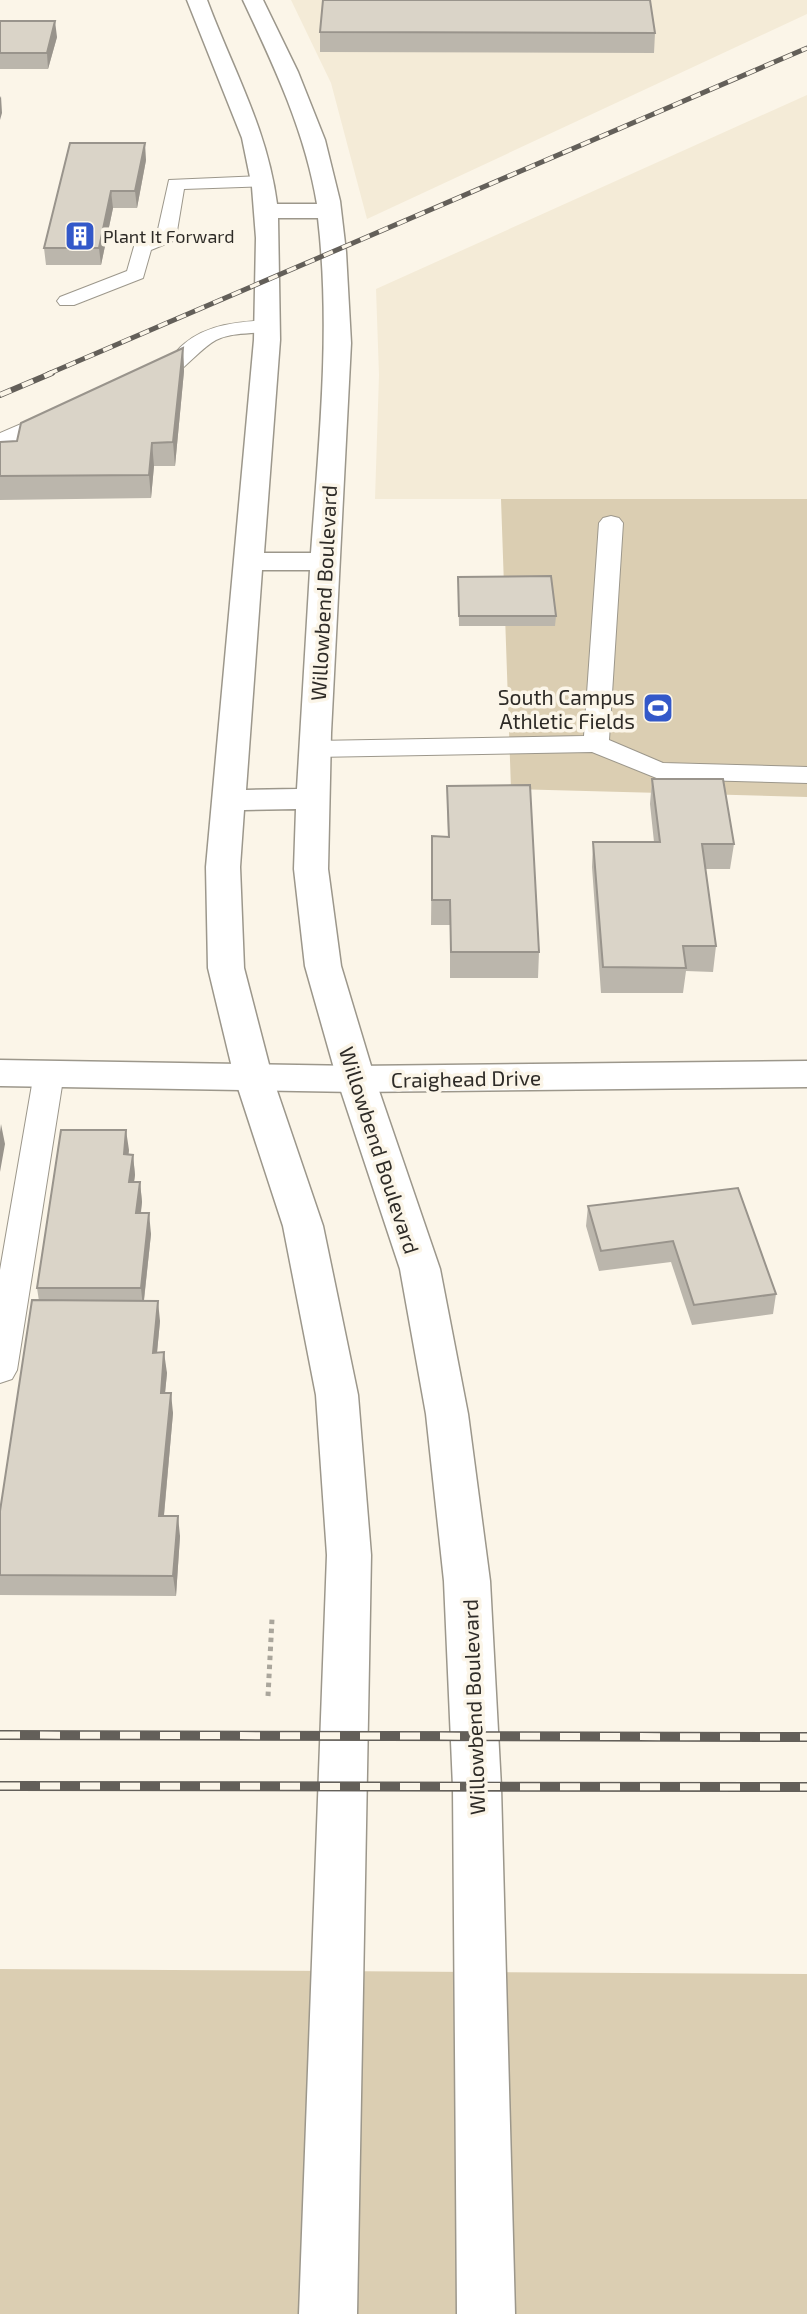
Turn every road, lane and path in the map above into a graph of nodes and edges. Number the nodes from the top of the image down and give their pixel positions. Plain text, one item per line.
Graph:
1 (197, 0) edge
2 (253, 0) edge
3 (261, 182) junction
4 (265, 211) junction
5 (329, 211) junction
6 (67, 301) dead end
7 (268, 326) junction
8 (123, 389) edge
9 (75, 408) edge
10 (0, 441) edge
11 (611, 523) dead end
12 (248, 561) junction
13 (326, 562) junction
14 (596, 744) junction
15 (315, 749) junction
16 (807, 775) edge
17 (314, 799) junction
18 (229, 800) junction
19 (0, 1073) edge
20 (50, 1073) junction
21 (807, 1074) edge
22 (253, 1076) junction
23 (356, 1079) junction
24 (0, 1370) edge
25 (272, 1619) dead end
26 (268, 1696) dead end
27 (328, 2314) edge
28 (486, 2314) edge

1 - 3 main road
2 - 5 main road, Willowbend Boulevard
3 - 4 main road
3 - 6 lane
4 - 5 main road
4 - 7 main road
5 - 13 main road, Willowbend Boulevard
7 - 8 lane
7 - 12 main road
9 - 10 lane
11 - 14 lane
12 - 13 main road
12 - 18 main road
13 - 15 main road, Willowbend Boulevard
14 - 15 lane
14 - 16 lane
15 - 17 main road, Willowbend Boulevard
17 - 18 main road
17 - 23 main road, Willowbend Boulevard
18 - 22 main road
19 - 20 main road, Craighead Drive
20 - 22 main road, Craighead Drive
20 - 24 lane
21 - 23 main road, Craighead Drive
22 - 23 main road, Craighead Drive
22 - 27 main road
23 - 28 main road, Willowbend Boulevard
25 - 26 path

